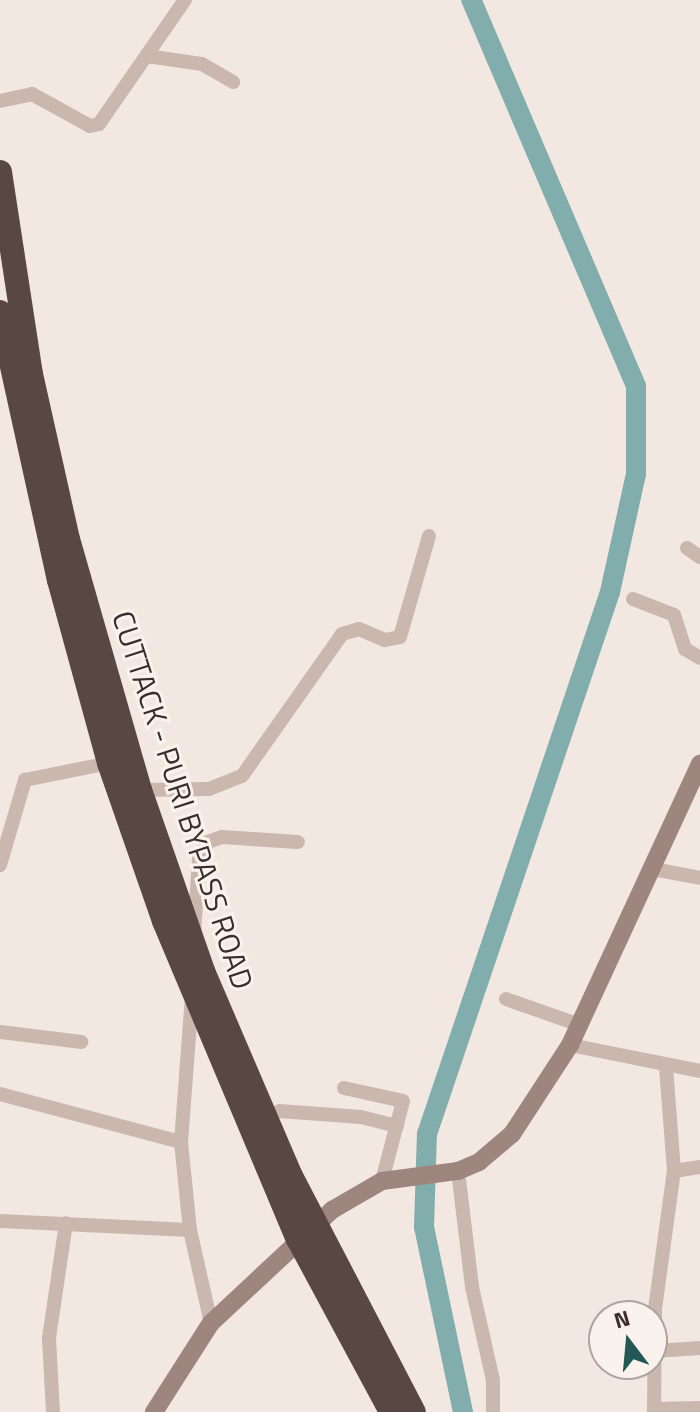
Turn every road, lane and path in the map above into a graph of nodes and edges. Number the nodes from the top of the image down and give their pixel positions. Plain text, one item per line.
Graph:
1 (185, 0) edge
2 (147, 56) junction
3 (233, 82) dead end
4 (0, 101) edge
5 (0, 172) edge
6 (0, 312) edge
7 (429, 536) dead end
8 (687, 548) dead end
9 (700, 557) edge
10 (633, 599) dead end
11 (700, 658) edge
12 (109, 763) junction
13 (700, 764) edge
14 (140, 790) junction
15 (694, 792) edge
16 (298, 842) dead end
17 (0, 865) edge
18 (653, 869) junction
19 (700, 878) edge
20 (194, 946) junction
21 (192, 996) junction
22 (506, 999) dead end
23 (580, 1025) junction
24 (0, 1032) edge
25 (81, 1042) dead end
26 (570, 1045) junction
27 (666, 1066) junction
28 (700, 1071) edge
29 (344, 1088) dead end
30 (0, 1094) edge
31 (279, 1111) dead end
32 (397, 1126) junction
33 (181, 1142) junction
34 (700, 1167) edge
35 (674, 1171) junction
36 (453, 1172) junction
37 (389, 1180) junction
38 (0, 1221) edge
39 (66, 1223) junction
40 (190, 1230) junction
41 (307, 1232) junction
42 (656, 1300) edge
43 (211, 1323) junction
44 (700, 1348) edge
45 (668, 1350) edge
46 (655, 1380) edge
47 (700, 1408) edge
48 (654, 1411) edge
49 (53, 1412) edge
50 (154, 1412) edge
51 (391, 1412) edge
52 (414, 1412) edge
53 (493, 1412) edge

1 - 2 street
2 - 3 street
2 - 4 street
5 - 14 highway, CUTTACK - PURI BYPASS ROAD
6 - 12 highway, CUTTACK - PURI BYPASS ROAD
7 - 14 street
8 - 9 street
10 - 11 street
12 - 17 street
12 - 21 highway, CUTTACK - PURI BYPASS ROAD
13 - 15 street
14 - 20 highway, CUTTACK - PURI BYPASS ROAD
15 - 18 street
16 - 20 street
18 - 19 street
18 - 23 street
20 - 41 highway, CUTTACK - PURI BYPASS ROAD
21 - 33 street
21 - 41 highway, CUTTACK - PURI BYPASS ROAD
22 - 23 street
23 - 26 street
24 - 25 street
26 - 27 street
26 - 36 street
27 - 28 street
27 - 35 street
29 - 32 street
30 - 33 street
31 - 32 street
32 - 37 street
33 - 40 street
34 - 35 street
35 - 42 street
36 - 37 street
36 - 53 street
37 - 41 street
38 - 39 street
39 - 40 street
39 - 49 street
40 - 43 street
41 - 43 street
41 - 51 highway, CUTTACK - PURI BYPASS ROAD
41 - 52 highway, CUTTACK - PURI BYPASS ROAD
43 - 50 street
44 - 45 street
46 - 48 street
47 - 48 street

